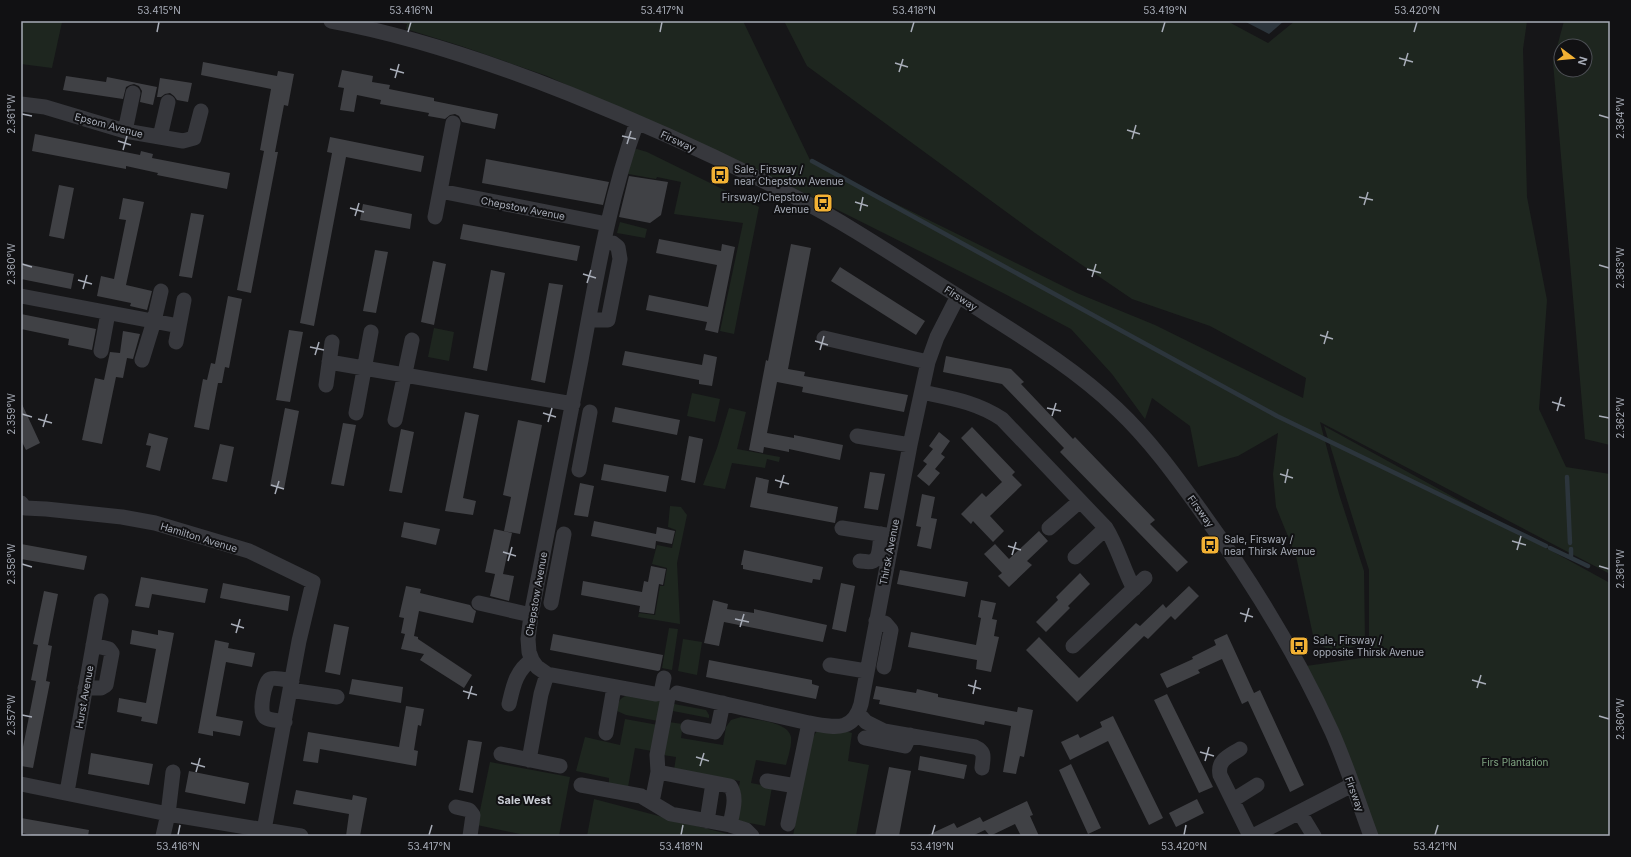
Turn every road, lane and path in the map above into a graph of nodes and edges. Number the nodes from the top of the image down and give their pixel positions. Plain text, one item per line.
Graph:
1 (331, 21) edge
2 (133, 93) dead end
3 (168, 102) dead end
4 (21, 104) edge
5 (201, 111) dead end
6 (637, 122) junction
7 (453, 123) dead end
8 (125, 131) junction
9 (160, 137) junction
10 (440, 191) junction
11 (435, 217) dead end
12 (607, 224) junction
13 (161, 291) dead end
14 (21, 296) edge
15 (958, 296) junction
16 (184, 300) dead end
17 (108, 313) junction
18 (154, 321) junction
19 (179, 326) junction
20 (371, 332) dead end
21 (824, 338) dead end
22 (412, 340) dead end
23 (176, 342) dead end
24 (332, 342) dead end
25 (101, 351) dead end
26 (142, 360) dead end
27 (329, 362) junction
28 (928, 362) junction
29 (364, 367) junction
30 (404, 375) junction
31 (326, 385) dead end
32 (922, 392) junction
33 (573, 404) junction
34 (590, 412) dead end
35 (356, 413) dead end
36 (395, 420) dead end
37 (567, 433) junction
38 (585, 436) junction
39 (857, 436) dead end
40 (910, 445) junction
41 (578, 470) dead end
42 (1080, 501) junction
43 (21, 503) edge
44 (842, 528) dead end
45 (1049, 528) dead end
46 (1106, 528) junction
47 (564, 534) dead end
48 (886, 535) junction
49 (544, 548) junction
50 (561, 551) junction
51 (1075, 557) dead end
52 (860, 561) dead end
53 (1145, 578) dead end
54 (1134, 589) junction
55 (101, 601) dead end
56 (479, 603) dead end
57 (551, 603) dead end
58 (531, 615) junction
59 (876, 621) junction
60 (93, 645) junction
61 (1073, 646) dead end
62 (532, 660) junction
63 (830, 664) dead end
64 (884, 667) dead end
65 (866, 671) junction
66 (547, 674) junction
67 (664, 678) dead end
68 (291, 686) junction
69 (614, 686) junction
70 (85, 688) junction
71 (337, 697) dead end
72 (723, 702) junction
73 (509, 704) dead end
74 (858, 713) junction
75 (285, 722) junction
76 (809, 723) junction
77 (688, 727) dead end
78 (606, 733) dead end
79 (910, 736) junction
80 (865, 738) dead end
81 (1240, 749) dead end
82 (501, 754) dead end
83 (529, 760) junction
84 (560, 766) dead end
85 (982, 768) dead end
86 (173, 772) dead end
87 (658, 772) junction
88 (767, 780) dead end
89 (713, 783) junction
90 (21, 784) edge
91 (581, 785) dead end
92 (1257, 785) dead end
93 (1352, 785) junction
94 (796, 786) junction
95 (67, 792) junction
96 (1233, 800) junction
97 (652, 802) junction
98 (456, 807) dead end
99 (1300, 813) junction
100 (168, 814) junction
101 (707, 820) junction
102 (788, 824) dead end
103 (730, 825) junction
104 (264, 830) junction
105 (163, 836) edge
106 (301, 836) edge
107 (470, 836) edge
108 (752, 836) edge
109 (1250, 836) edge
110 (1253, 836) edge
111 (1314, 836) edge
112 (1371, 836) edge

1 - 6 street, Firsway
2 - 8 street
3 - 9 street
4 - 8 street, Epsom Avenue
5 - 9 street, Epsom Avenue
6 - 12 street, Chepstow Avenue
6 - 15 street, Firsway
7 - 10 street
8 - 9 street, Epsom Avenue
10 - 11 street
10 - 12 street, Chepstow Avenue
12 - 33 street, Chepstow Avenue
13 - 18 street
14 - 17 street
15 - 28 street, Thirsk Avenue
15 - 93 street, Firsway
16 - 19 street
17 - 18 street
17 - 25 street
18 - 19 street
18 - 26 street
19 - 23 street
20 - 29 street
21 - 28 street
22 - 30 street
24 - 27 street
27 - 29 street
27 - 31 street
28 - 32 street, Thirsk Avenue
29 - 30 street
29 - 35 street
30 - 33 street
30 - 36 street
32 - 40 street, Thirsk Avenue
32 - 42 street
33 - 37 street, Chepstow Avenue
34 - 38 street
37 - 38 street
37 - 49 street, Chepstow Avenue
38 - 41 street
39 - 40 street
40 - 48 street, Thirsk Avenue
42 - 45 street
42 - 46 street
43 - 68 street, Hamilton Avenue
44 - 48 street
46 - 51 street
46 - 54 street
47 - 50 street
48 - 52 street
48 - 59 street, Thirsk Avenue
49 - 50 street
49 - 58 street, Chepstow Avenue
50 - 57 street
53 - 54 street
54 - 61 street
55 - 60 street, Hurst Avenue
56 - 58 street
58 - 62 street, Chepstow Avenue
59 - 64 street
59 - 65 street, Thirsk Avenue
60 - 70 street, Hurst Avenue
60 - 70 street
62 - 66 street
62 - 73 street
63 - 65 street
65 - 74 street, Thirsk Avenue
66 - 69 street
66 - 83 street
67 - 69 street
68 - 71 street
68 - 75 street
68 - 75 street
69 - 78 street
70 - 95 street, Hurst Avenue
72 - 76 street
72 - 77 street
72 - 87 street
74 - 76 street
74 - 79 street
75 - 104 street
76 - 94 street
79 - 80 street
79 - 85 street
81 - 96 street
82 - 83 street
83 - 84 street
86 - 100 street
87 - 89 street
87 - 97 street
88 - 94 street
89 - 101 street
89 - 103 street
90 - 95 street
91 - 97 street
92 - 96 street
93 - 99 street
93 - 112 street, Firsway
94 - 102 street
95 - 100 street
96 - 109 street
97 - 101 street
98 - 107 street
99 - 110 street
99 - 111 street
100 - 104 street
100 - 105 street
101 - 103 street
103 - 108 street
104 - 106 street

